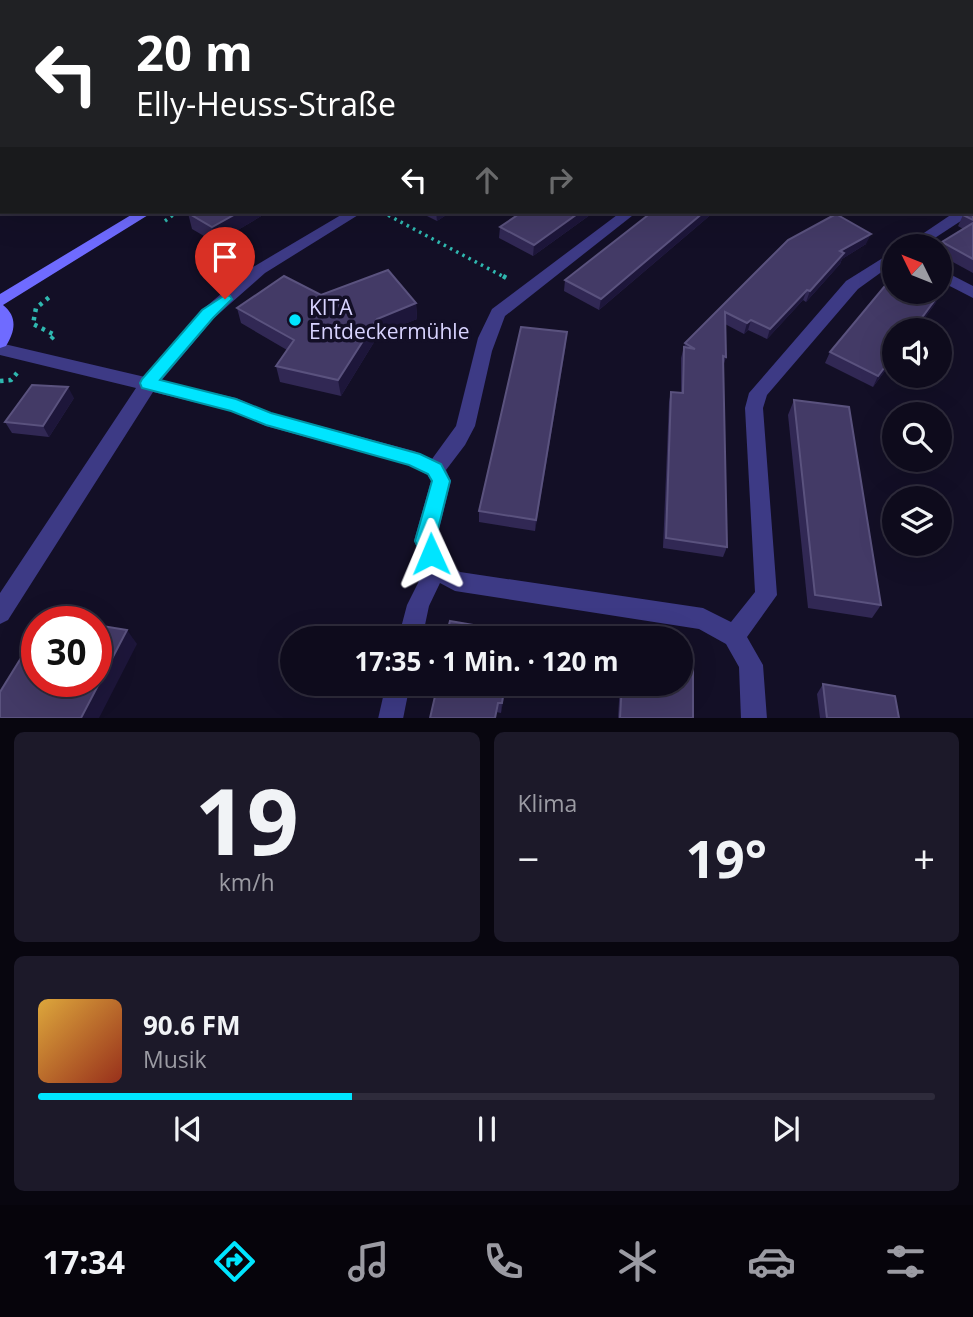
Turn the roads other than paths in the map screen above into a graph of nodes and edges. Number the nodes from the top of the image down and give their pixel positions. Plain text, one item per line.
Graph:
1 (143, 214) edge
2 (353, 214) edge
3 (627, 214) edge
4 (962, 214) edge
5 (930, 234) edge
6 (882, 264) edge
7 (952, 281) edge
8 (973, 293) edge
9 (0, 301) edge
10 (0, 310) edge
11 (0, 342) edge
12 (0, 349) edge
13 (148, 383) junction
14 (435, 469) junction
15 (437, 568) junction
16 (0, 613) edge
17 (413, 626) edge
18 (734, 636) junction
19 (395, 696) edge
20 (390, 718) edge
21 (754, 718) edge

1 - 9 main road
2 - 13 street
3 - 14 street
4 - 5 street
6 - 18 street
7 - 8 street
10 - 11 main road
12 - 13 street
13 - 14 street
13 - 16 street
14 - 15 street
15 - 17 street
15 - 18 street
18 - 21 street
19 - 20 street

